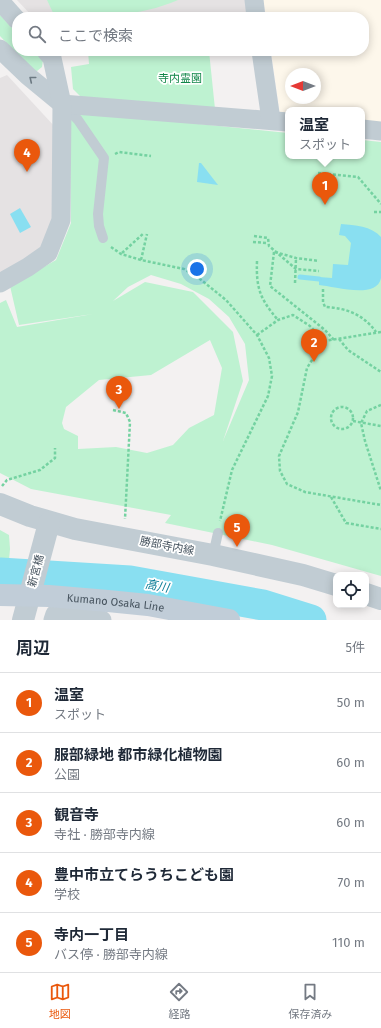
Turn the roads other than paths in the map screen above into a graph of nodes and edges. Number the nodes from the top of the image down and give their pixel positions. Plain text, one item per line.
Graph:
1 (254, 0) edge
2 (0, 1) edge
3 (255, 12) edge
4 (12, 14) edge
5 (0, 48) edge
6 (50, 56) edge
7 (262, 56) edge
8 (62, 104) junction
9 (279, 121) edge
10 (365, 129) edge
11 (381, 131) edge
12 (103, 238) road end
13 (0, 283) edge
14 (0, 496) edge
15 (49, 523) junction
16 (218, 533) road end
17 (213, 555) junction
18 (333, 584) edge
19 (0, 595) edge
20 (369, 595) edge
21 (30, 596) junction
22 (381, 599) edge
23 (23, 620) edge
24 (53, 620) edge
25 (102, 620) edge
26 (229, 620) edge

1 - 3 street
2 - 4 street
8 -> 5 street
6 - 8 street
7 - 9 street
8 - 9 street
8 - 12 lane
8 - 13 street
10 - 11 street
14 - 15 street, 勝部寺内線
15 - 17 street, 勝部寺内線
15 - 21 street, 新宮橋
16 - 17 lane
17 - 18 street, 勝部寺内線
19 - 21 main road, Kumano Osaka Line
20 - 22 street
21 - 23 street, 新宮橋
21 - 26 main road, Kumano Osaka Line
24 - 25 street

